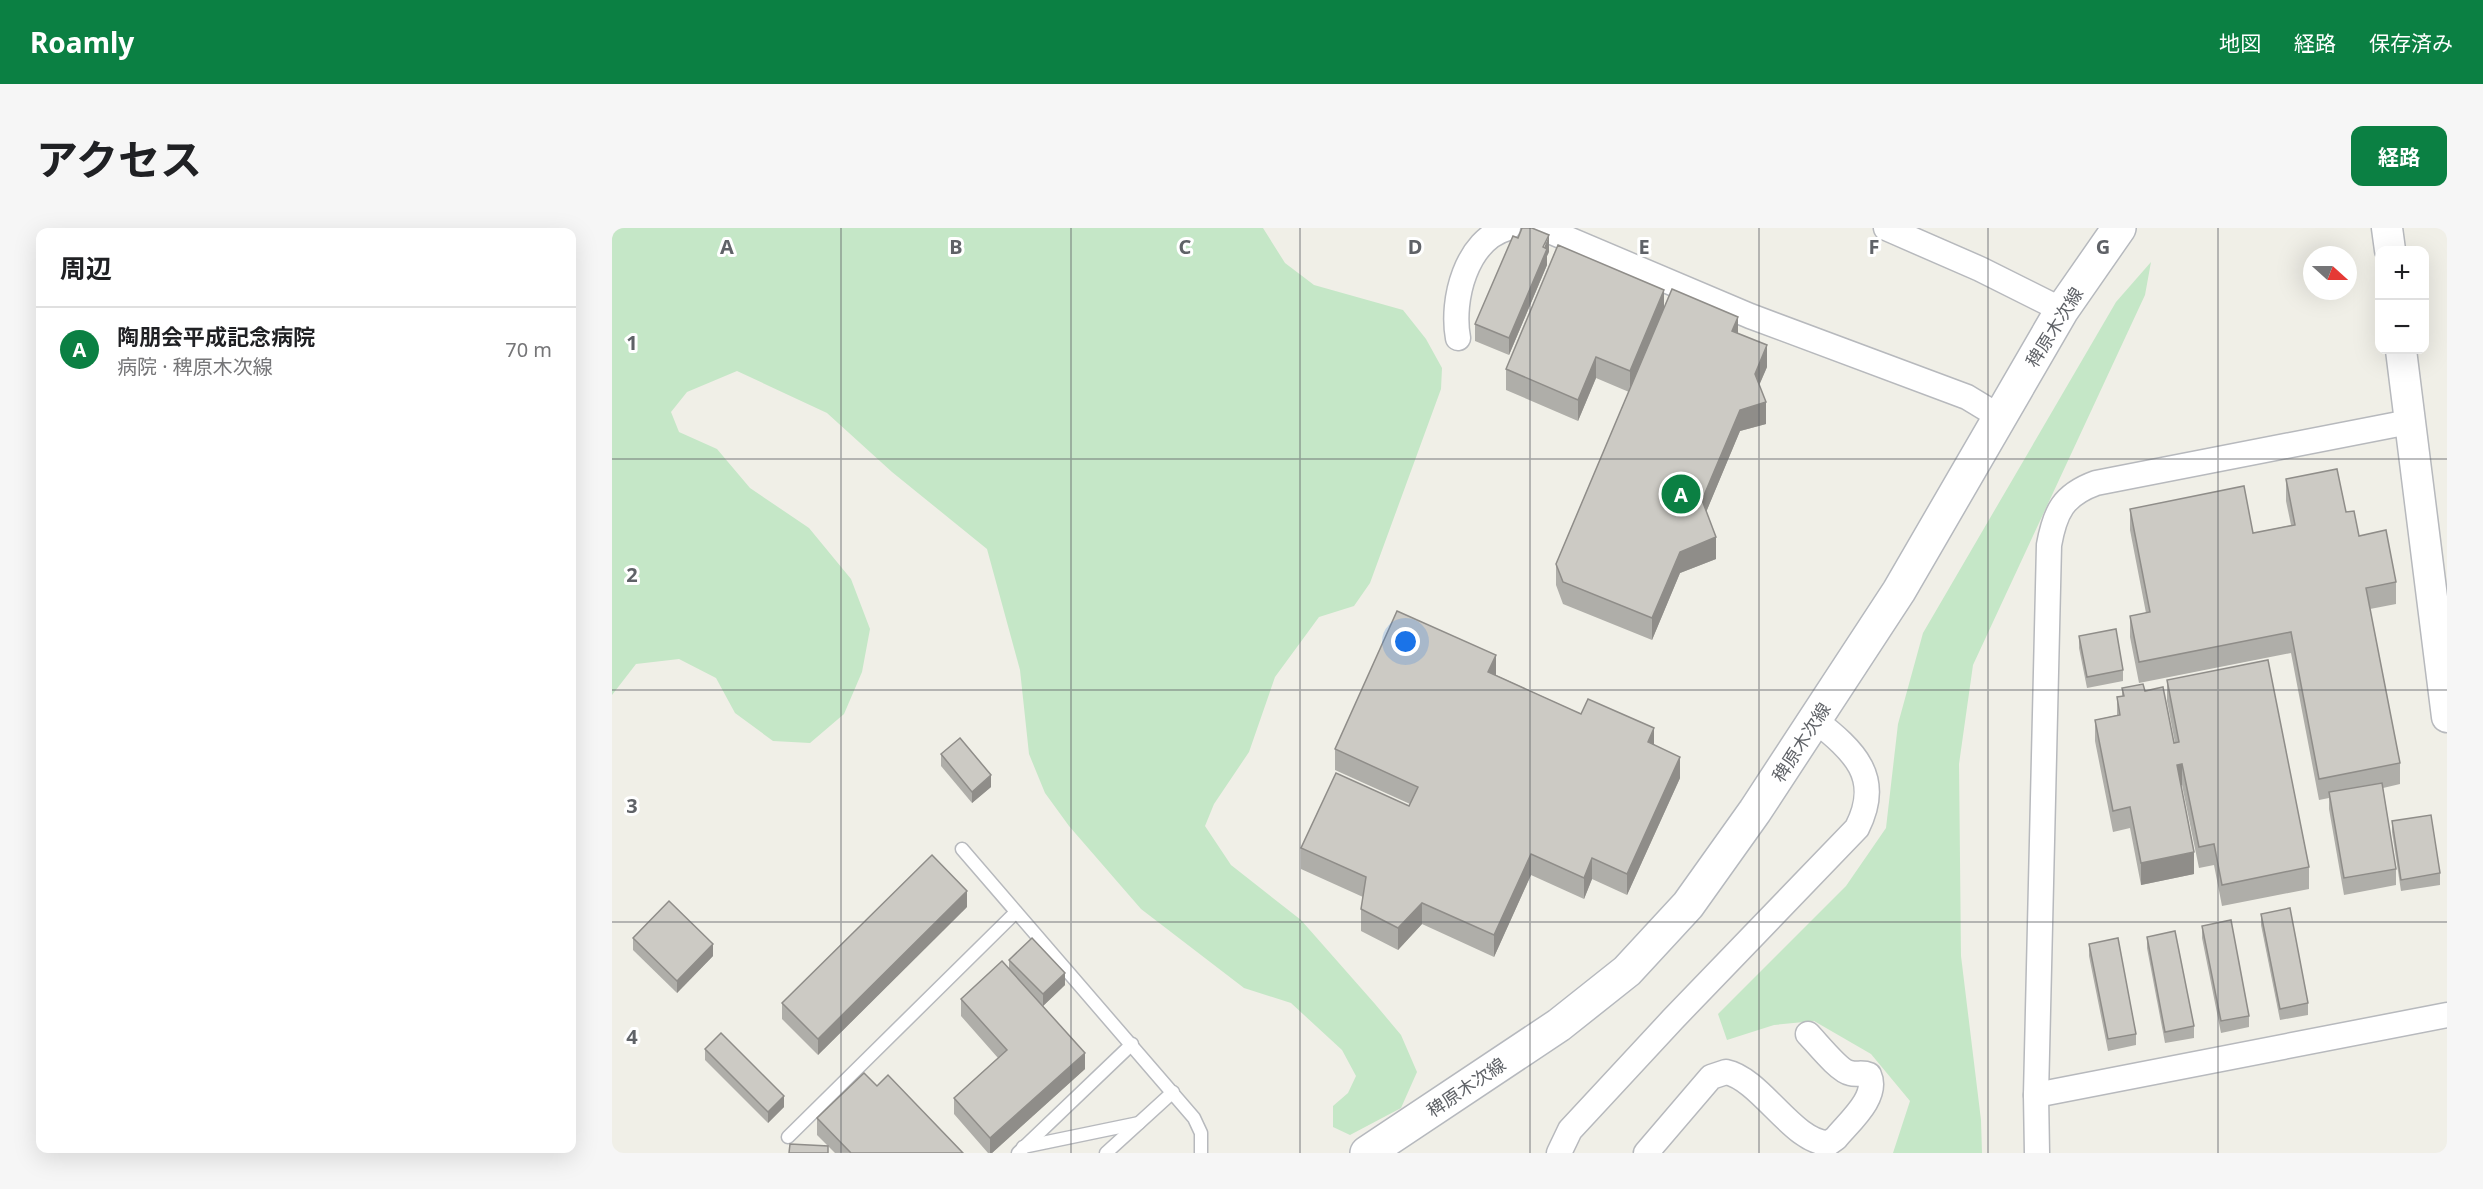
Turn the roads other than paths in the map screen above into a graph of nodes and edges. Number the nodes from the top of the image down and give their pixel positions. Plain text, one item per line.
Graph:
1 (1508, 228) edge
2 (1535, 228) edge
3 (1886, 228) edge
4 (2120, 228) edge
5 (2387, 228) edge
6 (2389, 246) edge
7 (2062, 310) junction
8 (1458, 338) dead end
9 (2401, 354) edge
10 (2000, 417) junction
11 (2409, 423) junction
12 (2447, 717) edge
13 (1815, 720) junction
14 (962, 849) dead end
15 (1016, 912) junction
16 (2447, 1015) edge
17 (1808, 1034) dead end
18 (1131, 1044) junction
19 (1173, 1092) junction
20 (2036, 1095) junction
21 (1139, 1123) junction
22 (788, 1137) dead end
23 (1020, 1150) edge
24 (1106, 1153) edge
25 (1201, 1153) edge
26 (1367, 1153) edge
27 (1559, 1153) edge
28 (1646, 1153) edge
29 (2037, 1153) edge

1 - 8 street
2 - 10 street
3 - 7 street
4 - 7 main road, 稗原木次線
5 - 6 street
7 - 10 main road, 稗原木次線
9 - 11 street
10 - 13 main road, 稗原木次線
11 - 12 street
11 - 20 street
13 - 26 main road, 稗原木次線
13 - 27 street
14 - 15 lane
15 - 18 lane
15 - 22 lane
16 - 20 street
17 - 28 street
18 - 19 lane
18 - 23 lane
19 - 21 lane
19 - 25 lane
20 - 29 street
21 - 23 lane
21 - 24 lane

